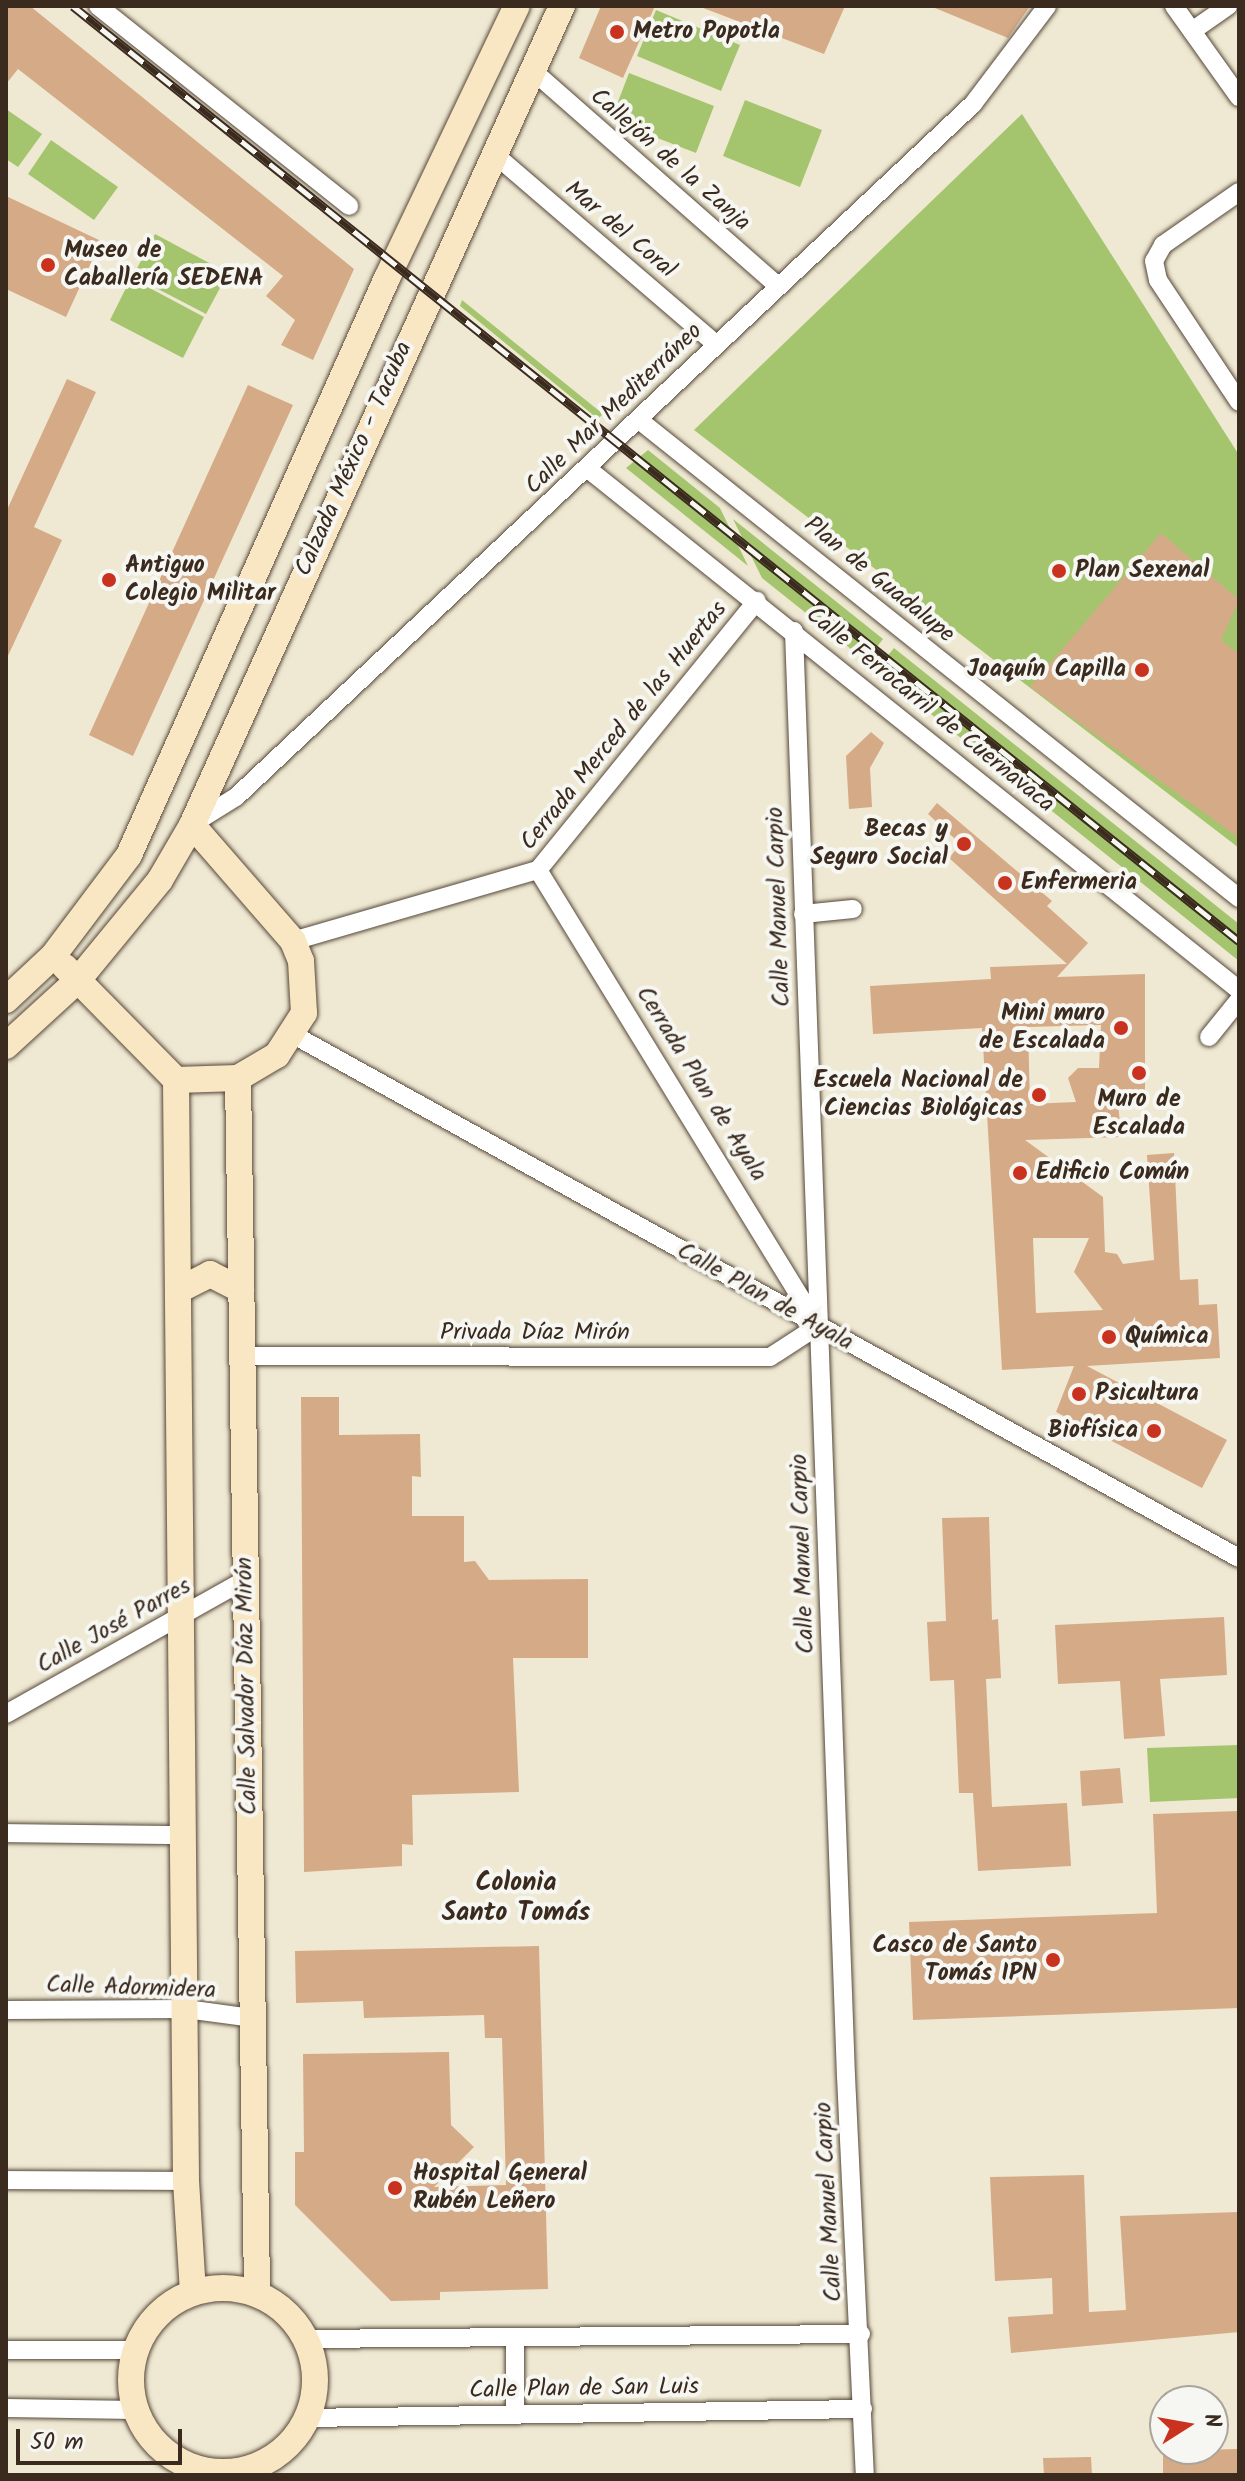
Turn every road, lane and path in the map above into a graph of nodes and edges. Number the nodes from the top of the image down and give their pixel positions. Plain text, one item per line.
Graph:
1 (517, 6) edge
2 (562, 6) edge
3 (1047, 6) edge
4 (1174, 6) edge
5 (1228, 6) edge
6 (109, 9) edge
7 (1192, 31) junction
8 (532, 70) junction
9 (1239, 97) edge
10 (493, 153) junction
11 (1239, 192) edge
12 (428, 196) junction
13 (349, 206) dead end
14 (466, 214) junction
15 (778, 286) junction
16 (716, 344) junction
17 (358, 345) junction
18 (392, 372) junction
19 (1239, 402) edge
20 (639, 420) junction
21 (588, 469) junction
22 (757, 601) junction
23 (794, 631) junction
24 (192, 825) junction
25 (538, 870) junction
26 (1239, 898) edge
27 (853, 909) dead end
28 (803, 914) junction
29 (293, 941) junction
30 (53, 956) junction
31 (78, 980) junction
32 (1239, 990) edge
33 (6, 1000) edge
34 (1239, 1000) edge
35 (292, 1034) junction
36 (1209, 1037) dead end
37 (6, 1046) edge
38 (238, 1078) junction
39 (176, 1080) junction
40 (179, 1290) junction
41 (241, 1290) junction
42 (818, 1326) junction
43 (242, 1356) junction
44 (1239, 1558) edge
45 (245, 1580) junction
46 (182, 1614) junction
47 (6, 1714) edge
48 (6, 1833) edge
49 (181, 1835) junction
50 (186, 2009) junction
51 (6, 2010) edge
52 (253, 2018) junction
53 (6, 2180) edge
54 (186, 2181) junction
55 (193, 2292) junction
56 (257, 2294) junction
57 (861, 2334) junction
58 (515, 2337) junction
59 (305, 2339) junction
60 (6, 2350) edge
61 (136, 2350) junction
62 (6, 2408) edge
63 (863, 2409) junction
64 (136, 2410) junction
65 (515, 2414) junction
66 (306, 2418) junction
67 (177, 2468) edge
68 (263, 2469) edge
69 (865, 2475) edge

1 - 12 street, Calzada México - Tacuba
2 - 8 street, Calzada México - Tacuba
3 - 15 street, Calle Mar Mediterráneo
4 - 7 street
5 - 7 street
6 - 13 street
7 - 9 street
8 - 10 street, Calzada México - Tacuba
8 - 15 street, Callejón de la Zanja
10 - 14 street, Calzada México - Tacuba
10 - 16 street, Mar del Coral
11 - 19 street
12 - 14 street
12 - 17 street, Calzada México - Tacuba
14 - 18 street, Calzada México - Tacuba
15 - 16 street, Calle Mar Mediterráneo
16 - 20 street, Calle Mar Mediterráneo
17 - 18 street
17 - 30 street, Calzada México - Tacuba
18 - 24 street, Calzada México - Tacuba
20 - 21 street, Calle Mar Mediterráneo
20 - 26 street, Plan de Guadalupe
21 - 22 street, Calle Ferrocarril de Cuernavaca
21 - 24 street, Calle Mar Mediterráneo
22 - 23 street, Calle Ferrocarril de Cuernavaca
22 - 25 street, Cerrada Merced de las Huertas
23 - 28 street, Calle Manuel Carpio
23 - 32 street, Calle Ferrocarril de Cuernavaca
24 - 29 street
24 - 31 street, Calzada México - Tacuba
25 - 29 street, Cerrada Merced de las Huertas
25 - 42 street, Cerrada Plan de Ayala
27 - 28 street
28 - 42 street, Calle Manuel Carpio
29 - 35 street
30 - 31 street
30 - 33 street, Calzada México - Tacuba
31 - 37 street, Calzada México - Tacuba
31 - 39 street
34 - 36 street
35 - 38 street
35 - 42 street, Calle Plan de Ayala
38 - 39 street
38 - 41 street, Calle Salvador Díaz Mirón
39 - 40 street
40 - 41 street
40 - 46 street
41 - 43 street, Calle Salvador Díaz Mirón
42 - 43 street, Privada Díaz Mirón
42 - 44 street, Calle Plan de Ayala
42 - 57 street, Calle Manuel Carpio
43 - 45 street, Calle Salvador Díaz Mirón
45 - 46 street, Calle José Parres
45 - 52 street, Calle Salvador Díaz Mirón
46 - 47 street, Calle José Parres
46 - 49 street
48 - 49 street
49 - 50 street
50 - 51 street, Calle Adormidera
50 - 52 street, Calle Adormidera
50 - 54 street
52 - 56 street, Calle Salvador Díaz Mirón
53 - 54 street
54 - 55 street
55 - 56 street
55 - 61 street
56 - 59 street
57 - 58 street
57 - 63 street, Calle Manuel Carpio
58 - 59 street
58 - 65 street
59 - 66 street
60 - 61 street
61 - 64 street
62 - 64 street
63 - 65 street, Calle Plan de San Luis
63 - 69 street, Calle Manuel Carpio
64 - 67 street
65 - 66 street, Calle Plan de San Luis
66 - 68 street
67 - 68 street

